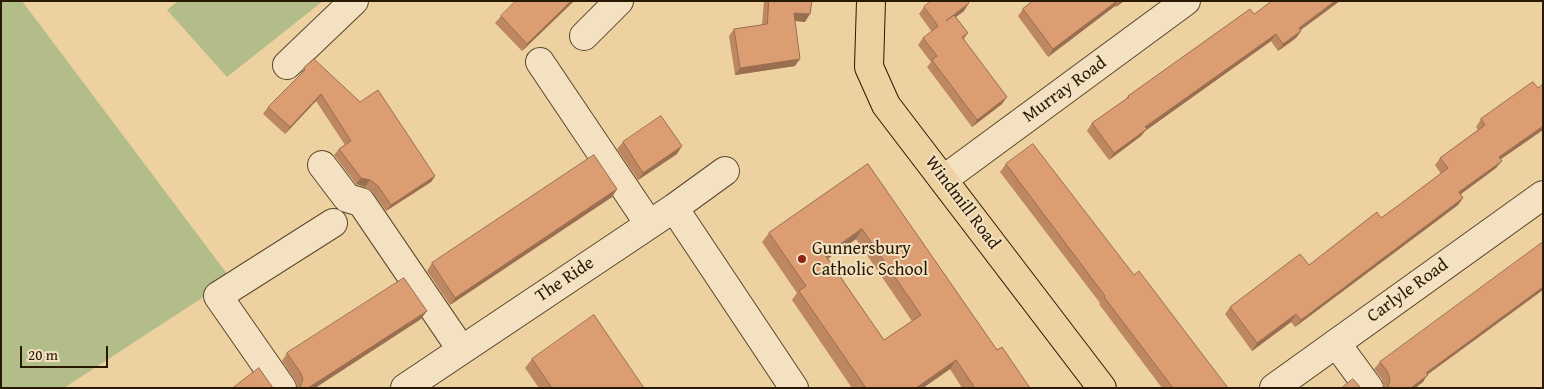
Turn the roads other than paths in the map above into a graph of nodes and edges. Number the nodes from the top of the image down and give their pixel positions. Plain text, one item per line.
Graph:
1 (354, 1) edge
2 (619, 1) edge
3 (871, 1) edge
4 (1186, 1) edge
5 (584, 36) dead end
6 (540, 62) dead end
7 (287, 65) dead end
8 (322, 165) dead end
9 (725, 171) dead end
10 (944, 179) junction
11 (1543, 195) edge
12 (674, 208) junction
13 (333, 224) dead end
14 (649, 224) junction
15 (1336, 343) junction
16 (461, 349) junction
17 (282, 388) edge
18 (404, 388) edge
19 (794, 388) edge
20 (1102, 388) edge
21 (1274, 388) edge
22 (1369, 388) edge

1 - 7 street
2 - 5 street
3 - 10 main road, Windmill Road
4 - 10 street, Murray Road
6 - 14 street
8 - 16 street
9 - 12 street, The Ride
10 - 20 main road, Windmill Road
11 - 15 street, Carlyle Road
12 - 14 street, The Ride
12 - 19 street
13 - 17 street
14 - 16 street, The Ride
15 - 21 street, Carlyle Road
15 - 22 street
16 - 18 street, The Ride

